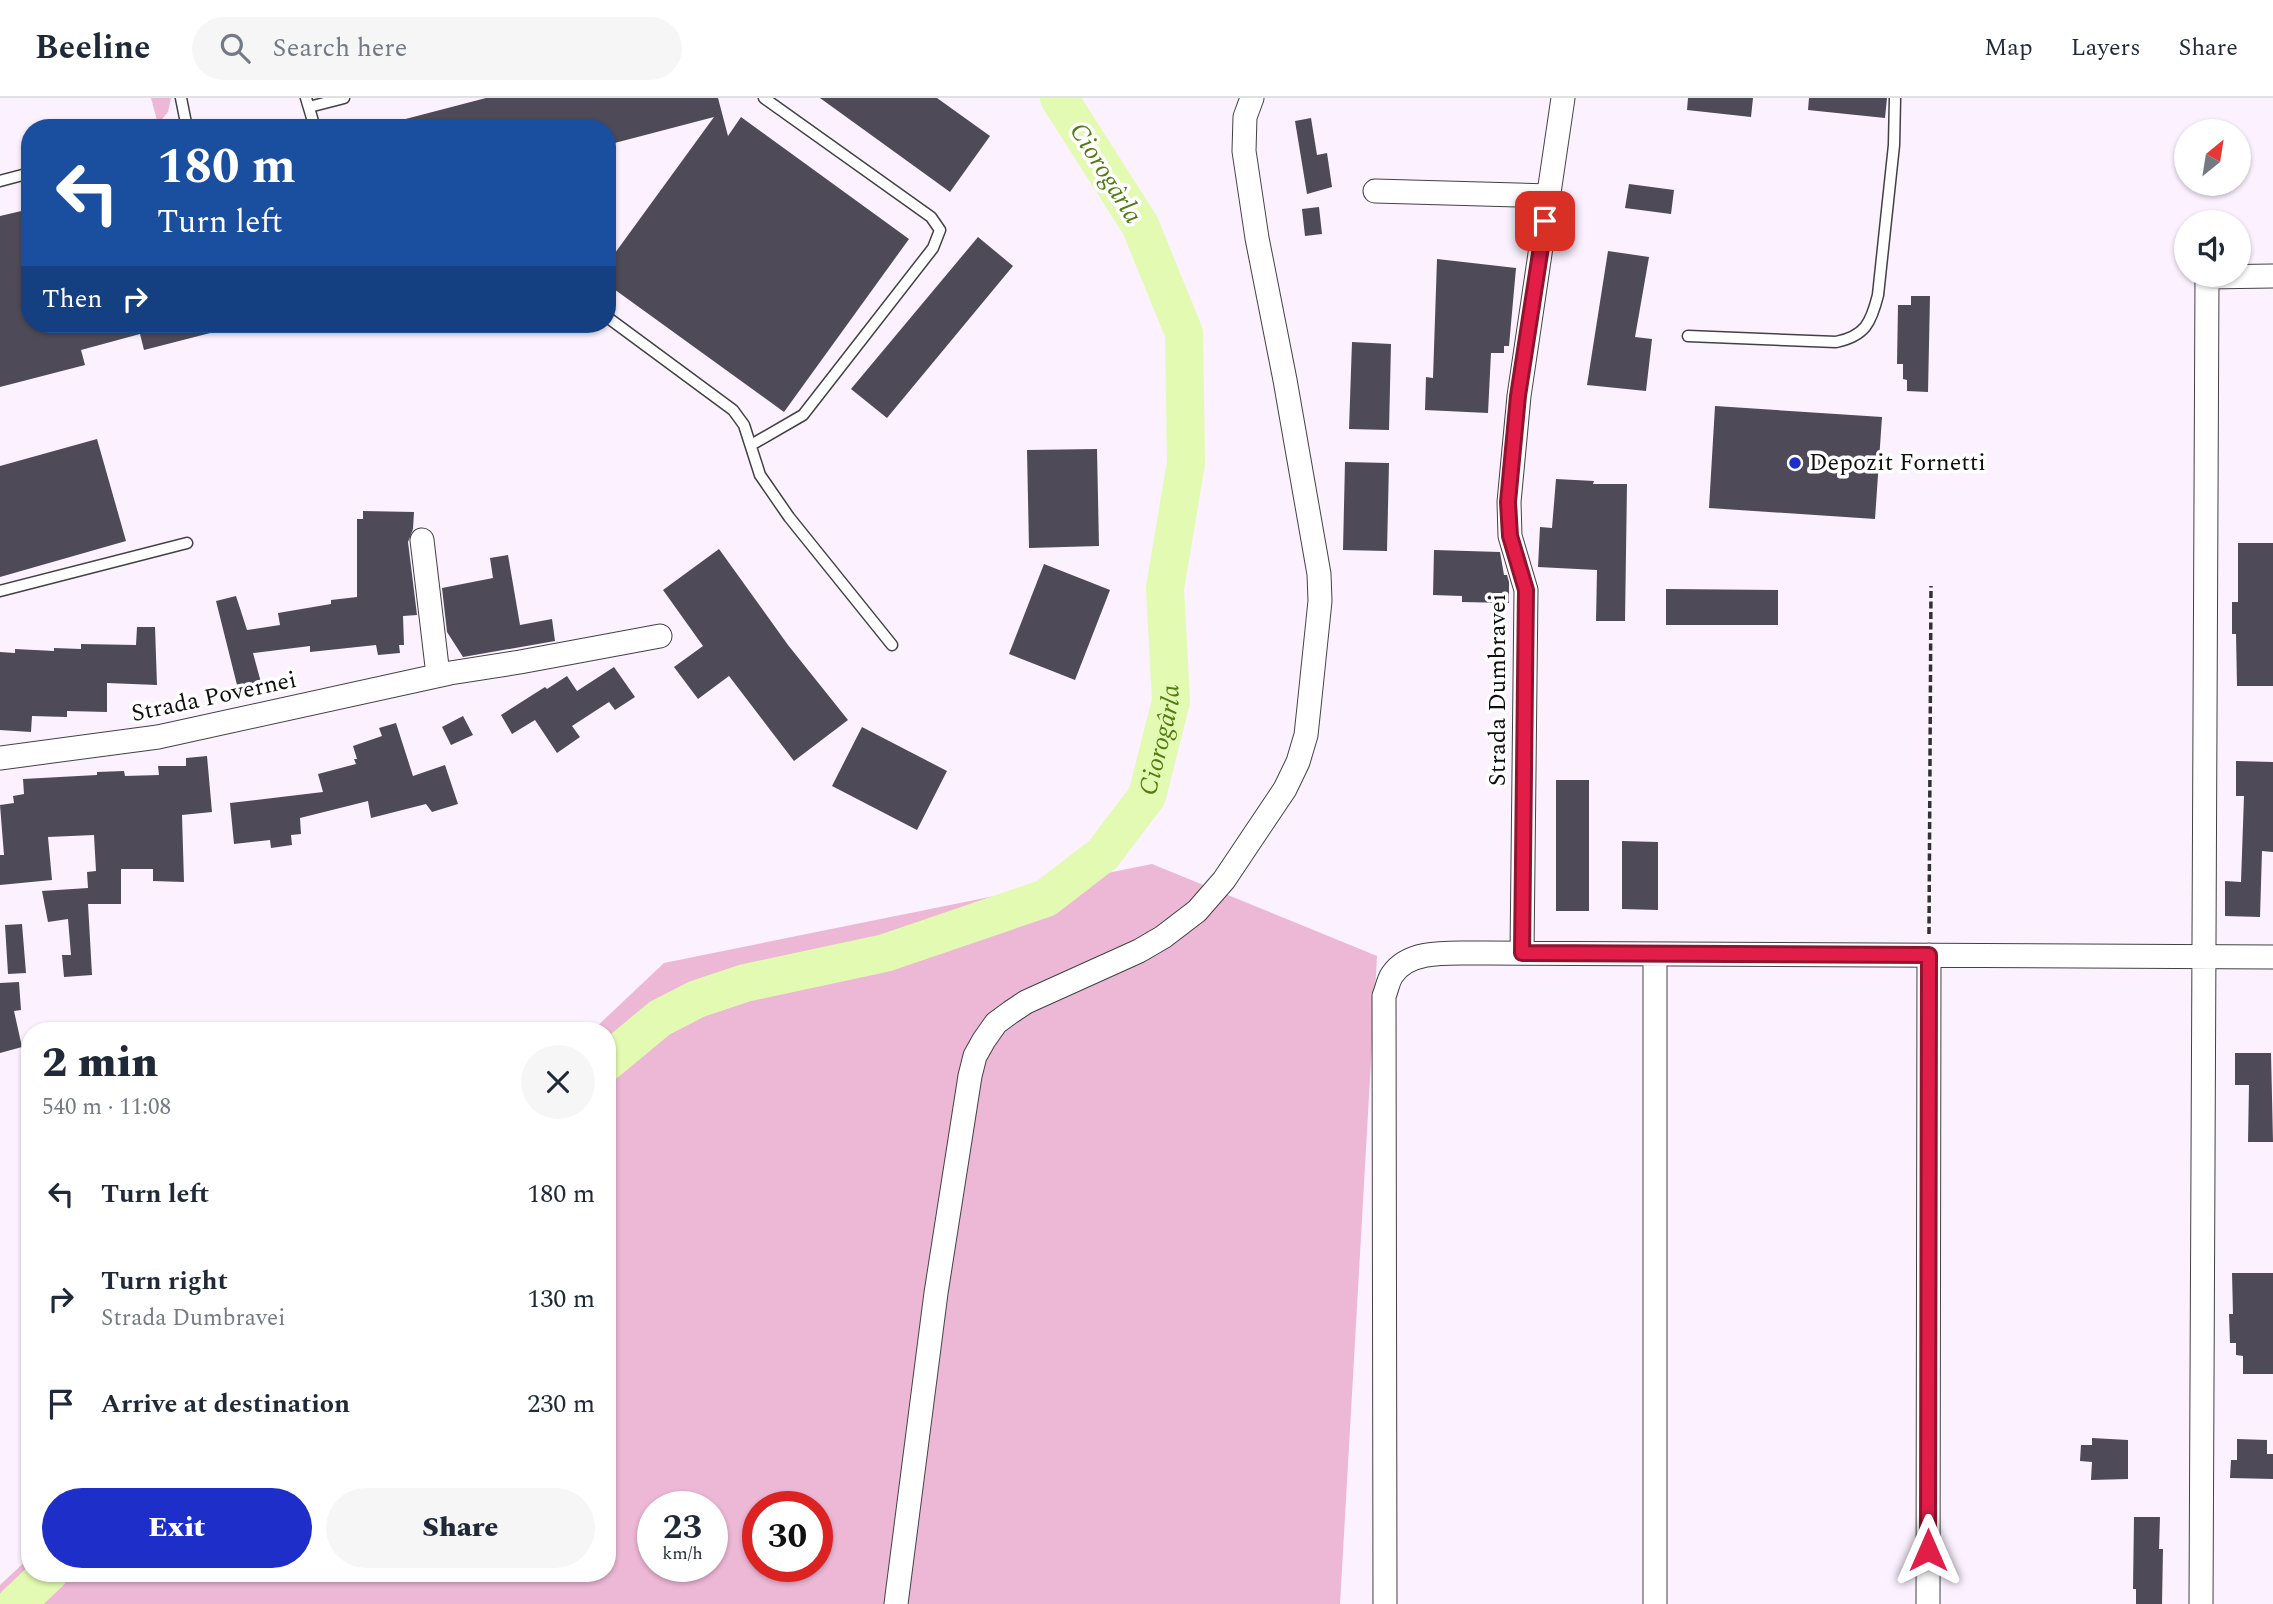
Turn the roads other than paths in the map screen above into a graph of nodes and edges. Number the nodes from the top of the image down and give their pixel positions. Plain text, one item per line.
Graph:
1 (181, 98) edge
2 (344, 98) edge
3 (764, 98) edge
4 (1252, 98) edge
5 (1563, 98) edge
6 (1895, 98) edge
7 (307, 102) edge
8 (185, 119) edge
9 (312, 119) edge
10 (21, 175) edge
11 (0, 181) edge
12 (1375, 191) dead end
13 (1549, 195) junction
14 (2273, 276) edge
15 (616, 324) edge
16 (1688, 336) dead end
17 (751, 445) junction
18 (422, 540) dead end
19 (187, 543) dead end
20 (0, 591) edge
21 (660, 636) dead end
22 (892, 645) dead end
23 (438, 675) junction
24 (0, 758) edge
25 (1522, 953) junction
26 (1655, 955) junction
27 (1929, 955) junction
28 (2203, 957) junction
29 (2273, 957) edge
30 (896, 1604) edge
31 (1385, 1604) edge
32 (1655, 1604) edge
33 (1928, 1604) edge
34 (2201, 1604) edge

1 - 8 lane
2 - 7 lane
3 - 17 lane
4 - 30 street
5 - 13 street, Strada Dumbravei
6 - 16 lane
7 - 9 lane
10 - 11 lane
12 - 13 street
13 - 25 street, Strada Dumbravei
14 - 28 street
15 - 17 lane
17 - 22 lane
18 - 23 street
19 - 20 lane
21 - 23 street, Strada Povernei
23 - 24 street, Strada Povernei
25 - 26 street
25 - 31 street
26 - 27 street
26 - 32 street
27 - 28 street
27 - 33 street
28 - 29 street
28 - 34 street

